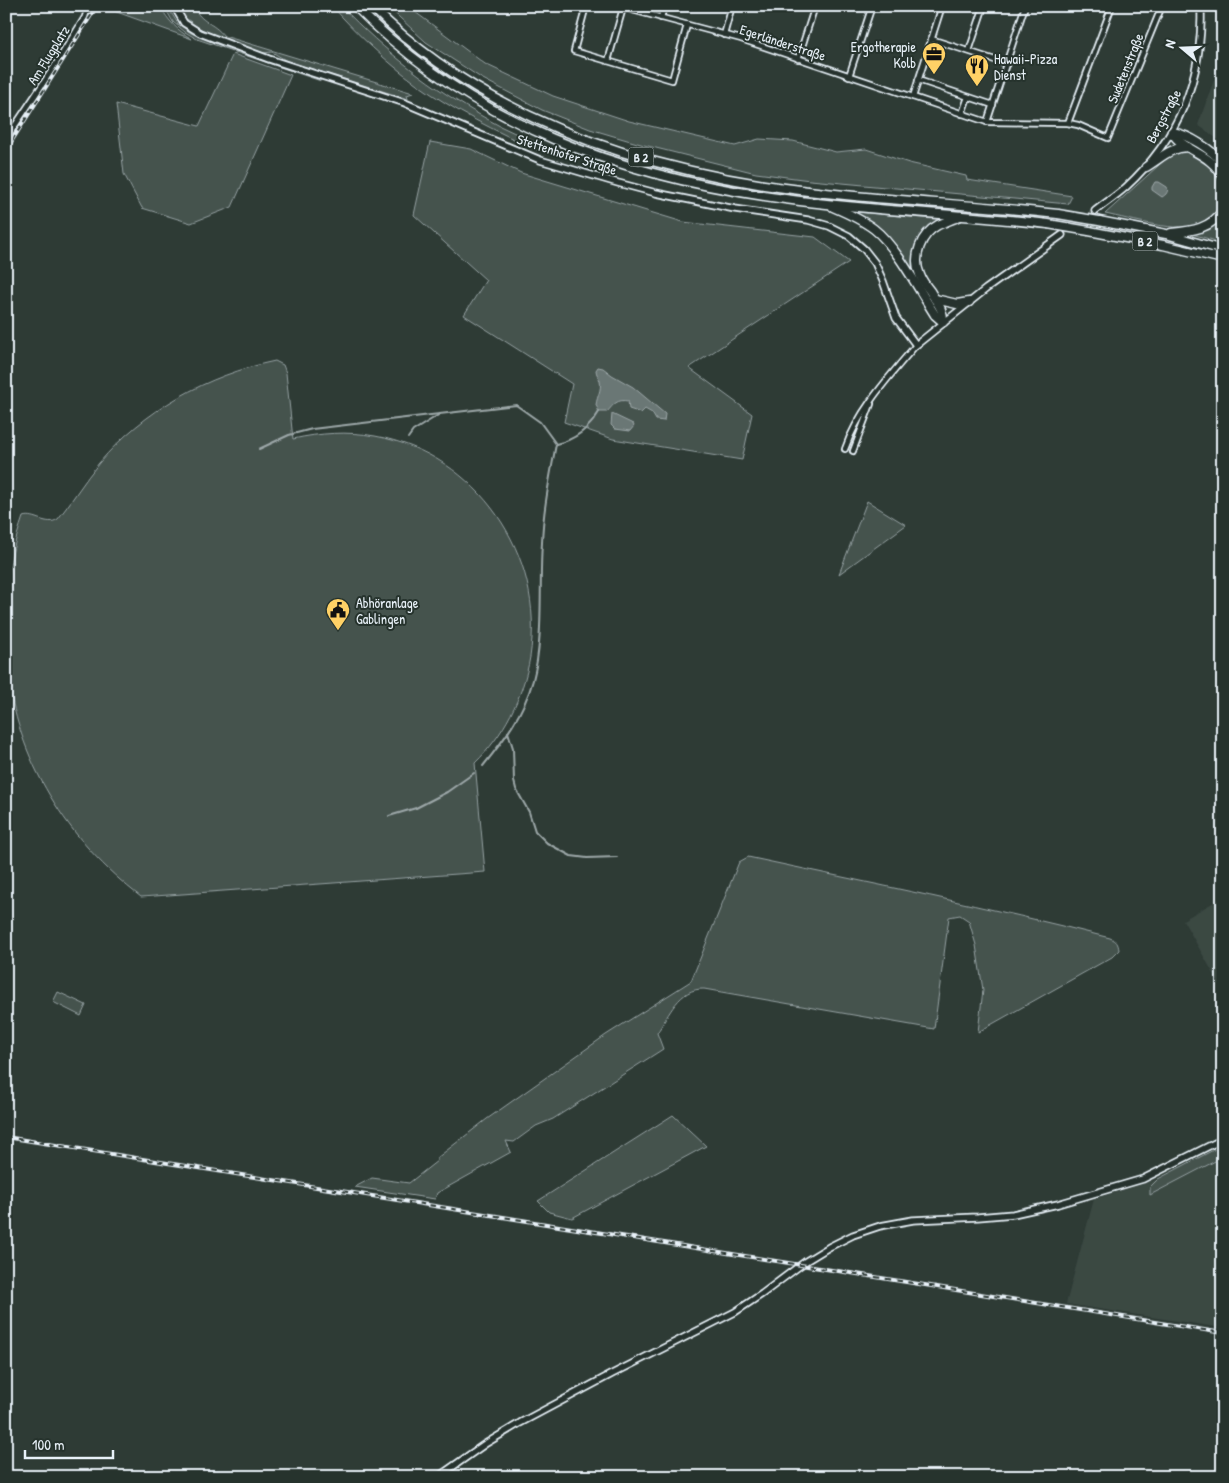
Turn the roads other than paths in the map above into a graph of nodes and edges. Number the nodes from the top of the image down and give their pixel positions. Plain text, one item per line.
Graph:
1 (88, 6) edge
2 (174, 6) edge
3 (355, 6) edge
4 (371, 6) edge
5 (586, 6) edge
6 (617, 6) edge
7 (664, 6) edge
8 (732, 6) edge
9 (815, 6) edge
10 (872, 6) edge
11 (942, 6) edge
12 (984, 6) edge
13 (1026, 6) edge
14 (1112, 6) edge
15 (1162, 6) edge
16 (1192, 6) edge
17 (1223, 6) edge
18 (1201, 7) edge
19 (623, 8) junction
20 (661, 18) junction
21 (688, 25) junction
22 (724, 35) junction
23 (931, 39) junction
24 (969, 51) junction
25 (798, 58) junction
26 (608, 61) junction
27 (1007, 64) junction
28 (849, 76) junction
29 (918, 80) junction
30 (913, 97) junction
31 (968, 97) junction
32 (992, 105) junction
33 (962, 114) junction
34 (987, 122) junction
35 (1068, 123) junction
36 (1172, 132) junction
37 (1108, 138) joint
38 (6, 139) edge
39 (1188, 147) junction
40 (1223, 162) edge
41 (1146, 167) junction
42 (1223, 177) edge
43 (826, 204) junction
44 (1223, 210) edge
45 (1095, 211) tunnel mouth
46 (962, 215) junction
47 (1166, 234) junction
48 (1062, 235) tunnel mouth
49 (1223, 250) edge
50 (1223, 260) edge
51 (934, 299) junction
52 (969, 302) junction
53 (943, 322) junction
54 (916, 345) junction
55 (872, 401) junction
56 (845, 449) dead end
57 (853, 451) dead end
58 (1223, 1139) edge
59 (438, 1477) edge

1 - 38 street, Am Flugplatz
2 - 54 street, Stettenhofer Straße
3 - 43 highway, B 2
4 - 47 highway, B 2, bridge
5 - 26 street
6 - 19 street, Egerländerstraße
7 - 20 street
8 - 22 street
9 - 25 street
10 - 28 street
11 - 23 street
12 - 24 street
13 - 27 street
14 - 35 street
15 - 37 street, Sudetenstraße
16 - 18 street
17 - 18 street
18 - 36 street, Bergstraße
19 - 20 street, Egerländerstraße
19 - 26 street
20 - 21 street, Egerländerstraße
21 - 22 street, Egerländerstraße
21 - 26 street
22 - 25 street, Egerländerstraße
23 - 24 street
23 - 29 street
24 - 27 street
25 - 28 street, Egerländerstraße
27 - 32 street
28 - 30 street, Egerländerstraße
29 - 30 street
29 - 31 street
30 - 33 street, Egerländerstraße
31 - 32 street
31 - 33 street
32 - 34 street
33 - 34 street, Egerländerstraße
34 - 35 street, Egerländerstraße
35 - 37 street, Egerländerstraße
36 - 39 highway
36 - 40 highway
36 - 41 street, Bergstraße
39 - 41 highway
39 - 42 highway
41 - 45 street, Bergstraße
43 - 46 highway, B 2
43 - 53 highway, B 2
44 - 47 highway, B 2
46 - 50 highway, B 2, bridge
46 - 51 highway, B 2
47 - 49 highway, B 2
48 - 52 street
51 - 52 highway
51 - 53 highway, B 2
52 - 53 street
53 - 54 street
54 - 55 street
55 - 56 street
55 - 57 street
58 - 59 street

